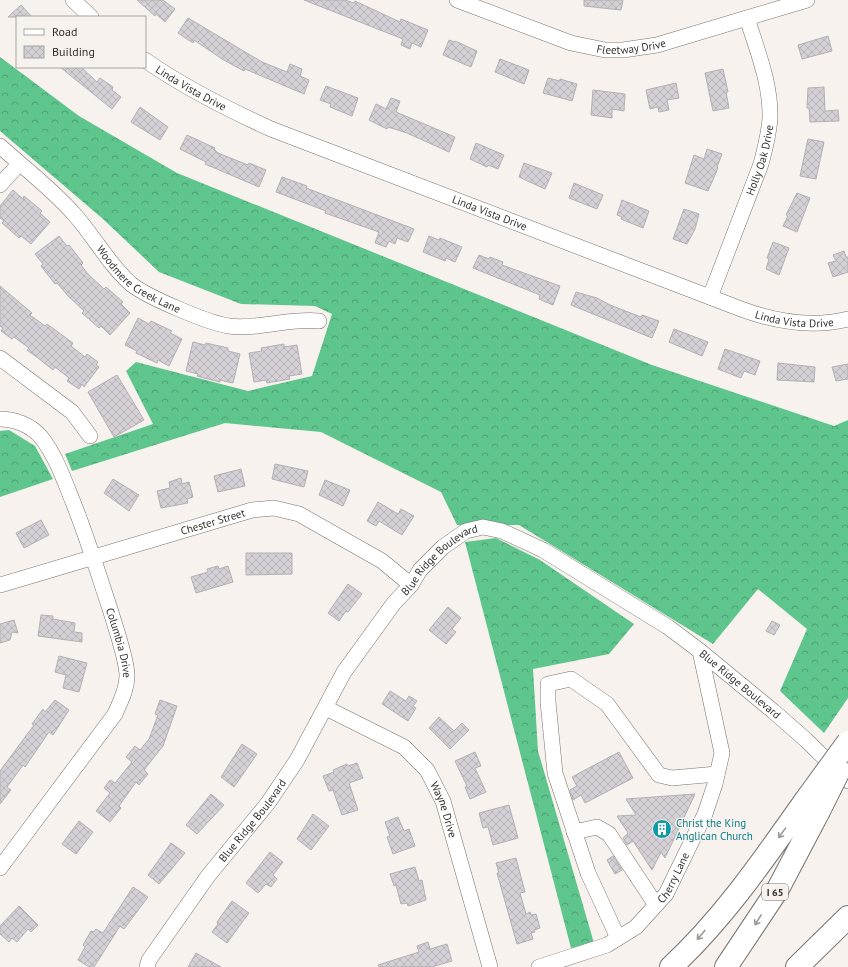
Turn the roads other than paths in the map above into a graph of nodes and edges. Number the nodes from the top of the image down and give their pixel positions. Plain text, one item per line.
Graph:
1 (73, 0) edge
2 (807, 0) edge
3 (465, 2) edge
4 (90, 16) edge
5 (747, 18) junction
6 (146, 61) edge
7 (0, 146) edge
8 (20, 164) junction
9 (0, 185) edge
10 (710, 297) junction
11 (848, 319) edge
12 (319, 321) dead end
13 (0, 358) edge
14 (0, 419) edge
15 (90, 436) dead end
16 (94, 557) junction
17 (0, 585) edge
18 (411, 585) junction
19 (700, 651) junction
20 (326, 708) junction
21 (848, 742) edge
22 (848, 752) edge
23 (717, 774) junction
24 (848, 781) edge
25 (811, 807) junction
26 (574, 832) junction
27 (0, 868) edge
28 (656, 905) junction
29 (848, 917) edge
30 (618, 938) junction
31 (147, 967) edge
32 (490, 967) edge
33 (539, 967) edge
34 (671, 967) edge
35 (726, 967) edge
36 (797, 967) edge
37 (813, 967) edge

1 - 4 street
2 - 5 street, Fleetway Drive
3 - 5 street, Fleetway Drive
5 - 10 street, Holly Oak Drive
6 - 10 street, Linda Vista Drive
7 - 8 street, Woodmere Creek Lane
8 - 9 street
8 - 12 street, Woodmere Creek Lane
10 - 11 street, Linda Vista Drive
13 - 15 street
14 - 16 street, Columbia Drive
16 - 17 street, Chester Street
16 - 18 street, Chester Street
16 - 27 street, Columbia Drive
18 - 19 street, Blue Ridge Boulevard
18 - 20 street, Blue Ridge Boulevard
19 - 23 street, Cherry Lane
19 - 24 street, Blue Ridge Boulevard
20 - 31 street, Blue Ridge Boulevard
20 - 32 street, Wayne Drive
21 - 25 highway, bridge
22 - 25 highway, I 65, bridge
23 - 26 street
23 - 28 street, Cherry Lane
25 -> 34 highway
25 -> 35 highway, I 65
26 - 28 street
26 - 30 street
28 - 30 street, Cherry Lane
29 - 36 highway
29 - 37 highway
30 - 33 street, Cherry Lane

